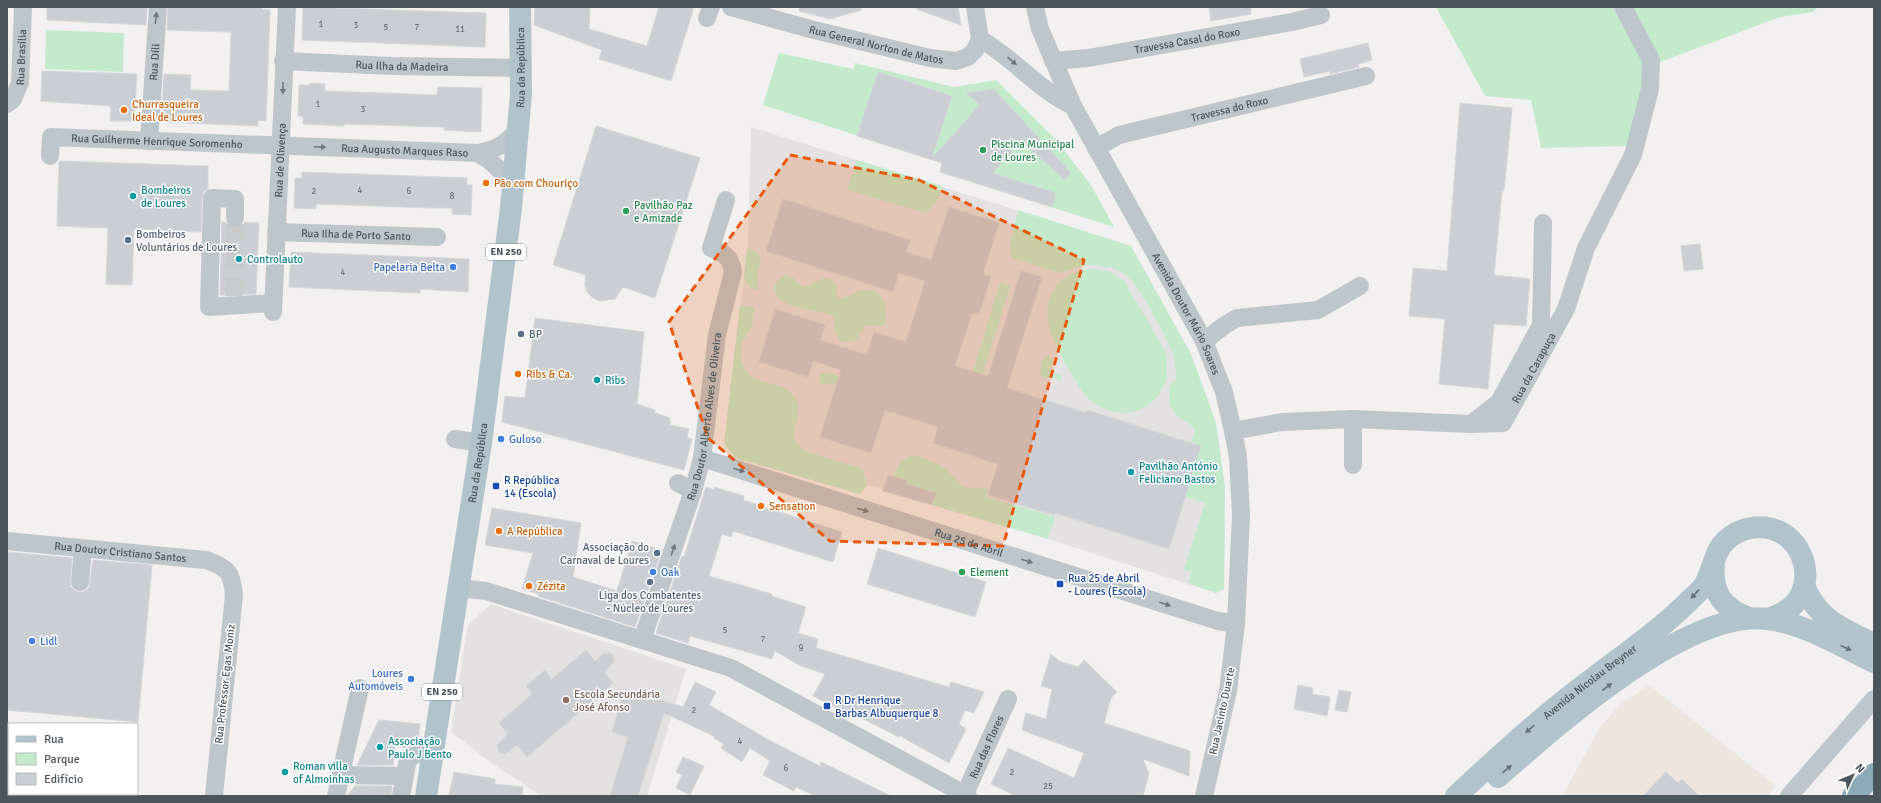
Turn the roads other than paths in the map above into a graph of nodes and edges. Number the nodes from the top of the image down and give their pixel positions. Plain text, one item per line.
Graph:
1 (23, 7) edge
2 (158, 7) edge
3 (287, 7) edge
4 (520, 7) edge
5 (731, 7) edge
6 (975, 7) edge
7 (1027, 7) edge
8 (1035, 7) edge
9 (1623, 7) edge
10 (1321, 15) dead end
11 (14, 27) edge
12 (1040, 29) junction
13 (980, 39) junction
14 (283, 61) junction
15 (1053, 61) junction
16 (520, 68) junction
17 (1366, 76) dead end
18 (7, 104) edge
19 (1073, 106) junction
20 (519, 129) junction
21 (150, 141) junction
22 (281, 146) junction
23 (1096, 148) junction
24 (478, 153) junction
25 (50, 156) dead end
26 (513, 188) junction
27 (726, 200) dead end
28 (235, 218) tunnel mouth
29 (1543, 223) dead end
30 (276, 232) junction
31 (437, 237) dead end
32 (1360, 286) dead end
33 (1204, 341) junction
34 (1353, 419) junction
35 (1471, 424) junction
36 (1233, 431) junction
37 (455, 439) dead end
38 (481, 443) junction
39 (702, 458) junction
40 (1354, 465) dead end
41 (678, 483) dead end
42 (693, 491) junction
43 (7, 541) edge
44 (83, 549) junction
45 (1714, 561) junction
46 (229, 573) joint
47 (80, 582) dead end
48 (1804, 586) junction
49 (458, 588) junction
50 (1759, 618) junction
51 (1236, 624) junction
52 (1823, 628) junction
53 (642, 640) junction
54 (1874, 644) edge
55 (1874, 662) edge
56 (360, 688) dead end
57 (1008, 699) dead end
58 (1874, 700) edge
59 (433, 745) junction
60 (1874, 774) edge
61 (341, 775) junction
62 (405, 776) junction
63 (214, 796) edge
64 (336, 796) edge
65 (401, 796) edge
66 (426, 796) edge
67 (965, 796) edge
68 (1204, 796) edge
69 (1456, 796) edge
70 (1478, 796) edge
71 (1789, 796) edge
72 (1853, 796) edge

1 - 11 street, Rua Brasília
21 -> 2 street, Rua Díli
3 - 14 street, Rua de Olivença
4 - 16 main road, Rua da República / EN 250
5 - 13 street, Rua General Norton de Matos
6 - 13 street
7 - 12 street, Avenida Doutor Mário Soares
8 - 12 street, Avenida Doutor Mário Soares
9 - 35 street, Rua da Carapuça
10 - 15 street, Travessa Casal do Roxo
11 - 18 street, Rua Brasília
12 - 15 street, Avenida Doutor Mário Soares
13 -> 19 street
14 - 16 street, Rua Ilha da Madeira
14 -> 22 street, Rua de Olivença
15 - 19 street, Avenida Doutor Mário Soares
16 - 20 main road, Rua da República / EN 250
17 - 23 street, Travessa do Roxo
19 - 23 street, Avenida Doutor Mário Soares
20 - 24 street
20 - 26 main road, Rua da República / EN 250
21 - 22 street, Rua Guilherme Henrique Soromenho
21 - 25 street, Rua Guilherme Henrique Soromenho
22 -> 24 street, Rua Augusto Marques Raso
22 - 30 street, Rua de Olivença
23 - 33 street, Avenida Doutor Mário Soares
24 - 26 street, Rua Augusto Marques Raso
26 - 38 main road, Rua da República / EN 250
27 - 39 street, Rua Doutor Alberto Alves de Oliveira
28 - 30 street, Rua de Olivença
29 - 35 street
30 - 31 street, Rua Ilha de Porto Santo
32 - 33 street
33 - 36 street, Avenida Doutor Mário Soares
34 - 35 street, Rua da Carapuça
34 - 36 street, Rua da Carapuça
34 - 40 street
36 - 51 street, Avenida Doutor Mário Soares
37 - 38 street
38 - 49 main road, Rua da República / EN 250
39 - 42 street, Rua Doutor Alberto Alves de Oliveira
39 -> 51 street, Rua 25 de Abril
41 - 42 street
53 -> 42 street, Rua Doutor Alberto Alves de Oliveira
43 - 44 street, Rua Doutor Cristiano Santos
44 - 46 street, Rua Doutor Cristiano Santos
44 - 47 street
45 - 48 main road, Avenida Nicolau Breyner
45 - 50 main road, Avenida Nicolau Breyner
45 -> 69 main road, Avenida Nicolau Breyner
46 - 63 street, Rua Professor Egas Moniz
48 - 50 main road, Avenida Nicolau Breyner
48 - 52 main road, Avenida Nicolau Breyner
49 - 53 street
49 - 59 main road, Rua da República / EN 250
50 - 52 main road, Avenida Nicolau Breyner
70 -> 50 main road, Avenida Nicolau Breyner
51 - 68 street, Rua Jacinto Duarte
52 - 54 main road, Avenida Nicolau Breyner
52 -> 55 main road, Avenida Nicolau Breyner
53 - 67 street
56 - 61 street
57 - 67 street, Rua das Flores
58 - 71 street
59 - 62 street
59 - 66 main road, Rua da República / EN 250
60 - 72 highway
61 - 62 street
61 - 64 street
62 - 65 street

